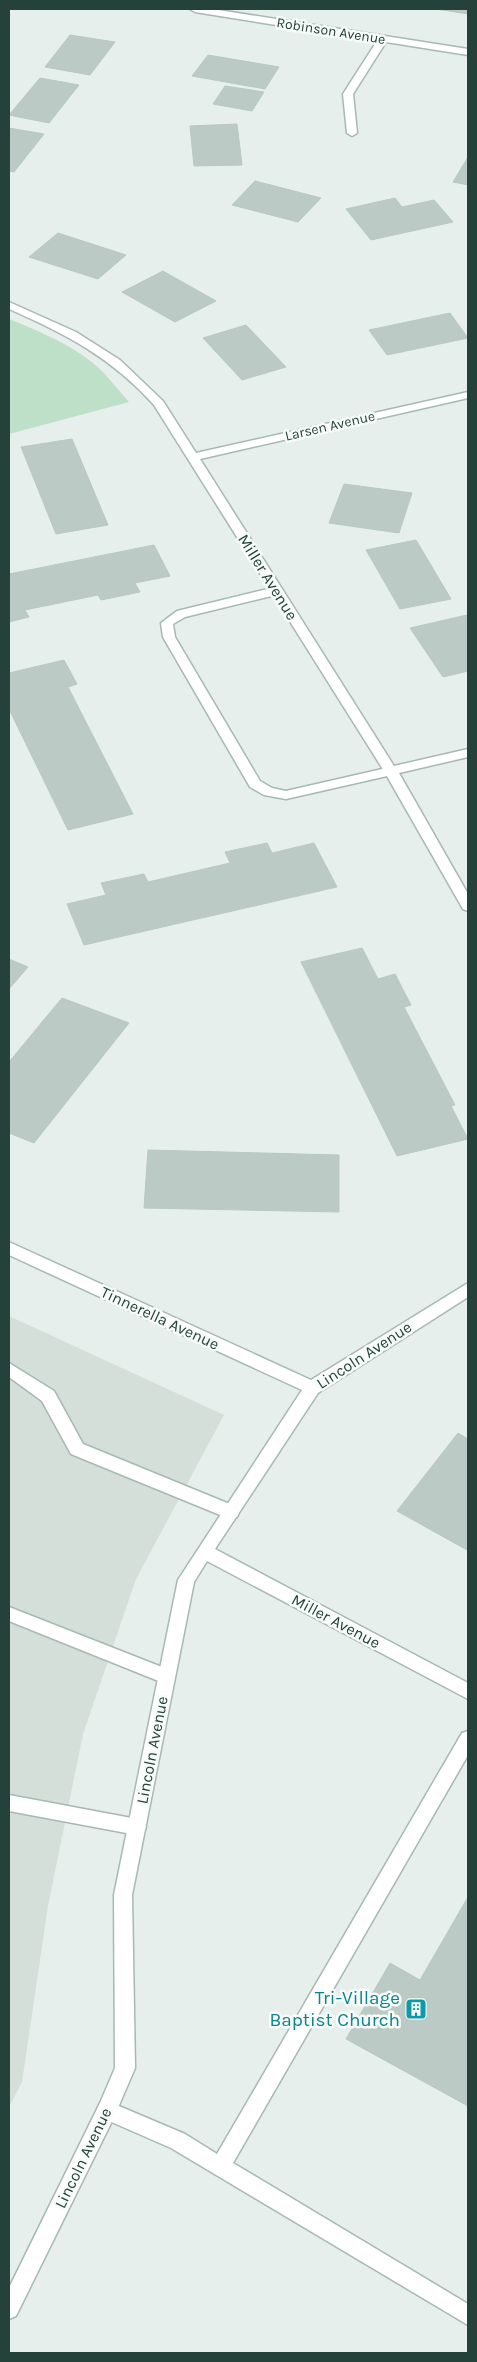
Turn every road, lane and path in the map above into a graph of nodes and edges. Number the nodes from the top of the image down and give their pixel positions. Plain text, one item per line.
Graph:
1 (194, 9) edge
2 (382, 40) junction
3 (468, 52) edge
4 (352, 133) dead end
5 (9, 306) edge
6 (468, 395) edge
7 (192, 457) junction
8 (276, 591) junction
9 (468, 753) edge
10 (391, 771) junction
11 (468, 906) edge
12 (9, 1248) edge
13 (468, 1289) edge
14 (9, 1369) edge
15 (312, 1388) junction
16 (231, 1512) junction
17 (205, 1552) junction
18 (9, 1614) edge
19 (166, 1676) junction
20 (468, 1691) edge
21 (468, 1739) edge
22 (9, 1803) edge
23 (137, 1827) junction
24 (107, 2110) junction
25 (221, 2166) junction
26 (9, 2309) edge
27 (468, 2315) edge

1 - 2 street, Robinson Avenue
2 - 3 street, Robinson Avenue
2 - 4 street
5 - 7 street, Miller Avenue
6 - 7 street, Larsen Avenue
7 - 8 street, Miller Avenue
8 - 10 street, Miller Avenue
8 - 10 street
9 - 10 street
10 - 11 street, Miller Avenue
12 - 15 street, Tinnerella Avenue
13 - 15 street, Lincoln Avenue
14 - 16 street
15 - 16 street, Lincoln Avenue
16 - 17 street, Lincoln Avenue
17 - 19 street, Lincoln Avenue
17 - 20 street, Miller Avenue
18 - 19 street
19 - 23 street, Lincoln Avenue
21 - 25 street
22 - 23 street
23 - 24 street, Lincoln Avenue
24 - 25 street
24 - 26 street, Lincoln Avenue
25 - 27 street

